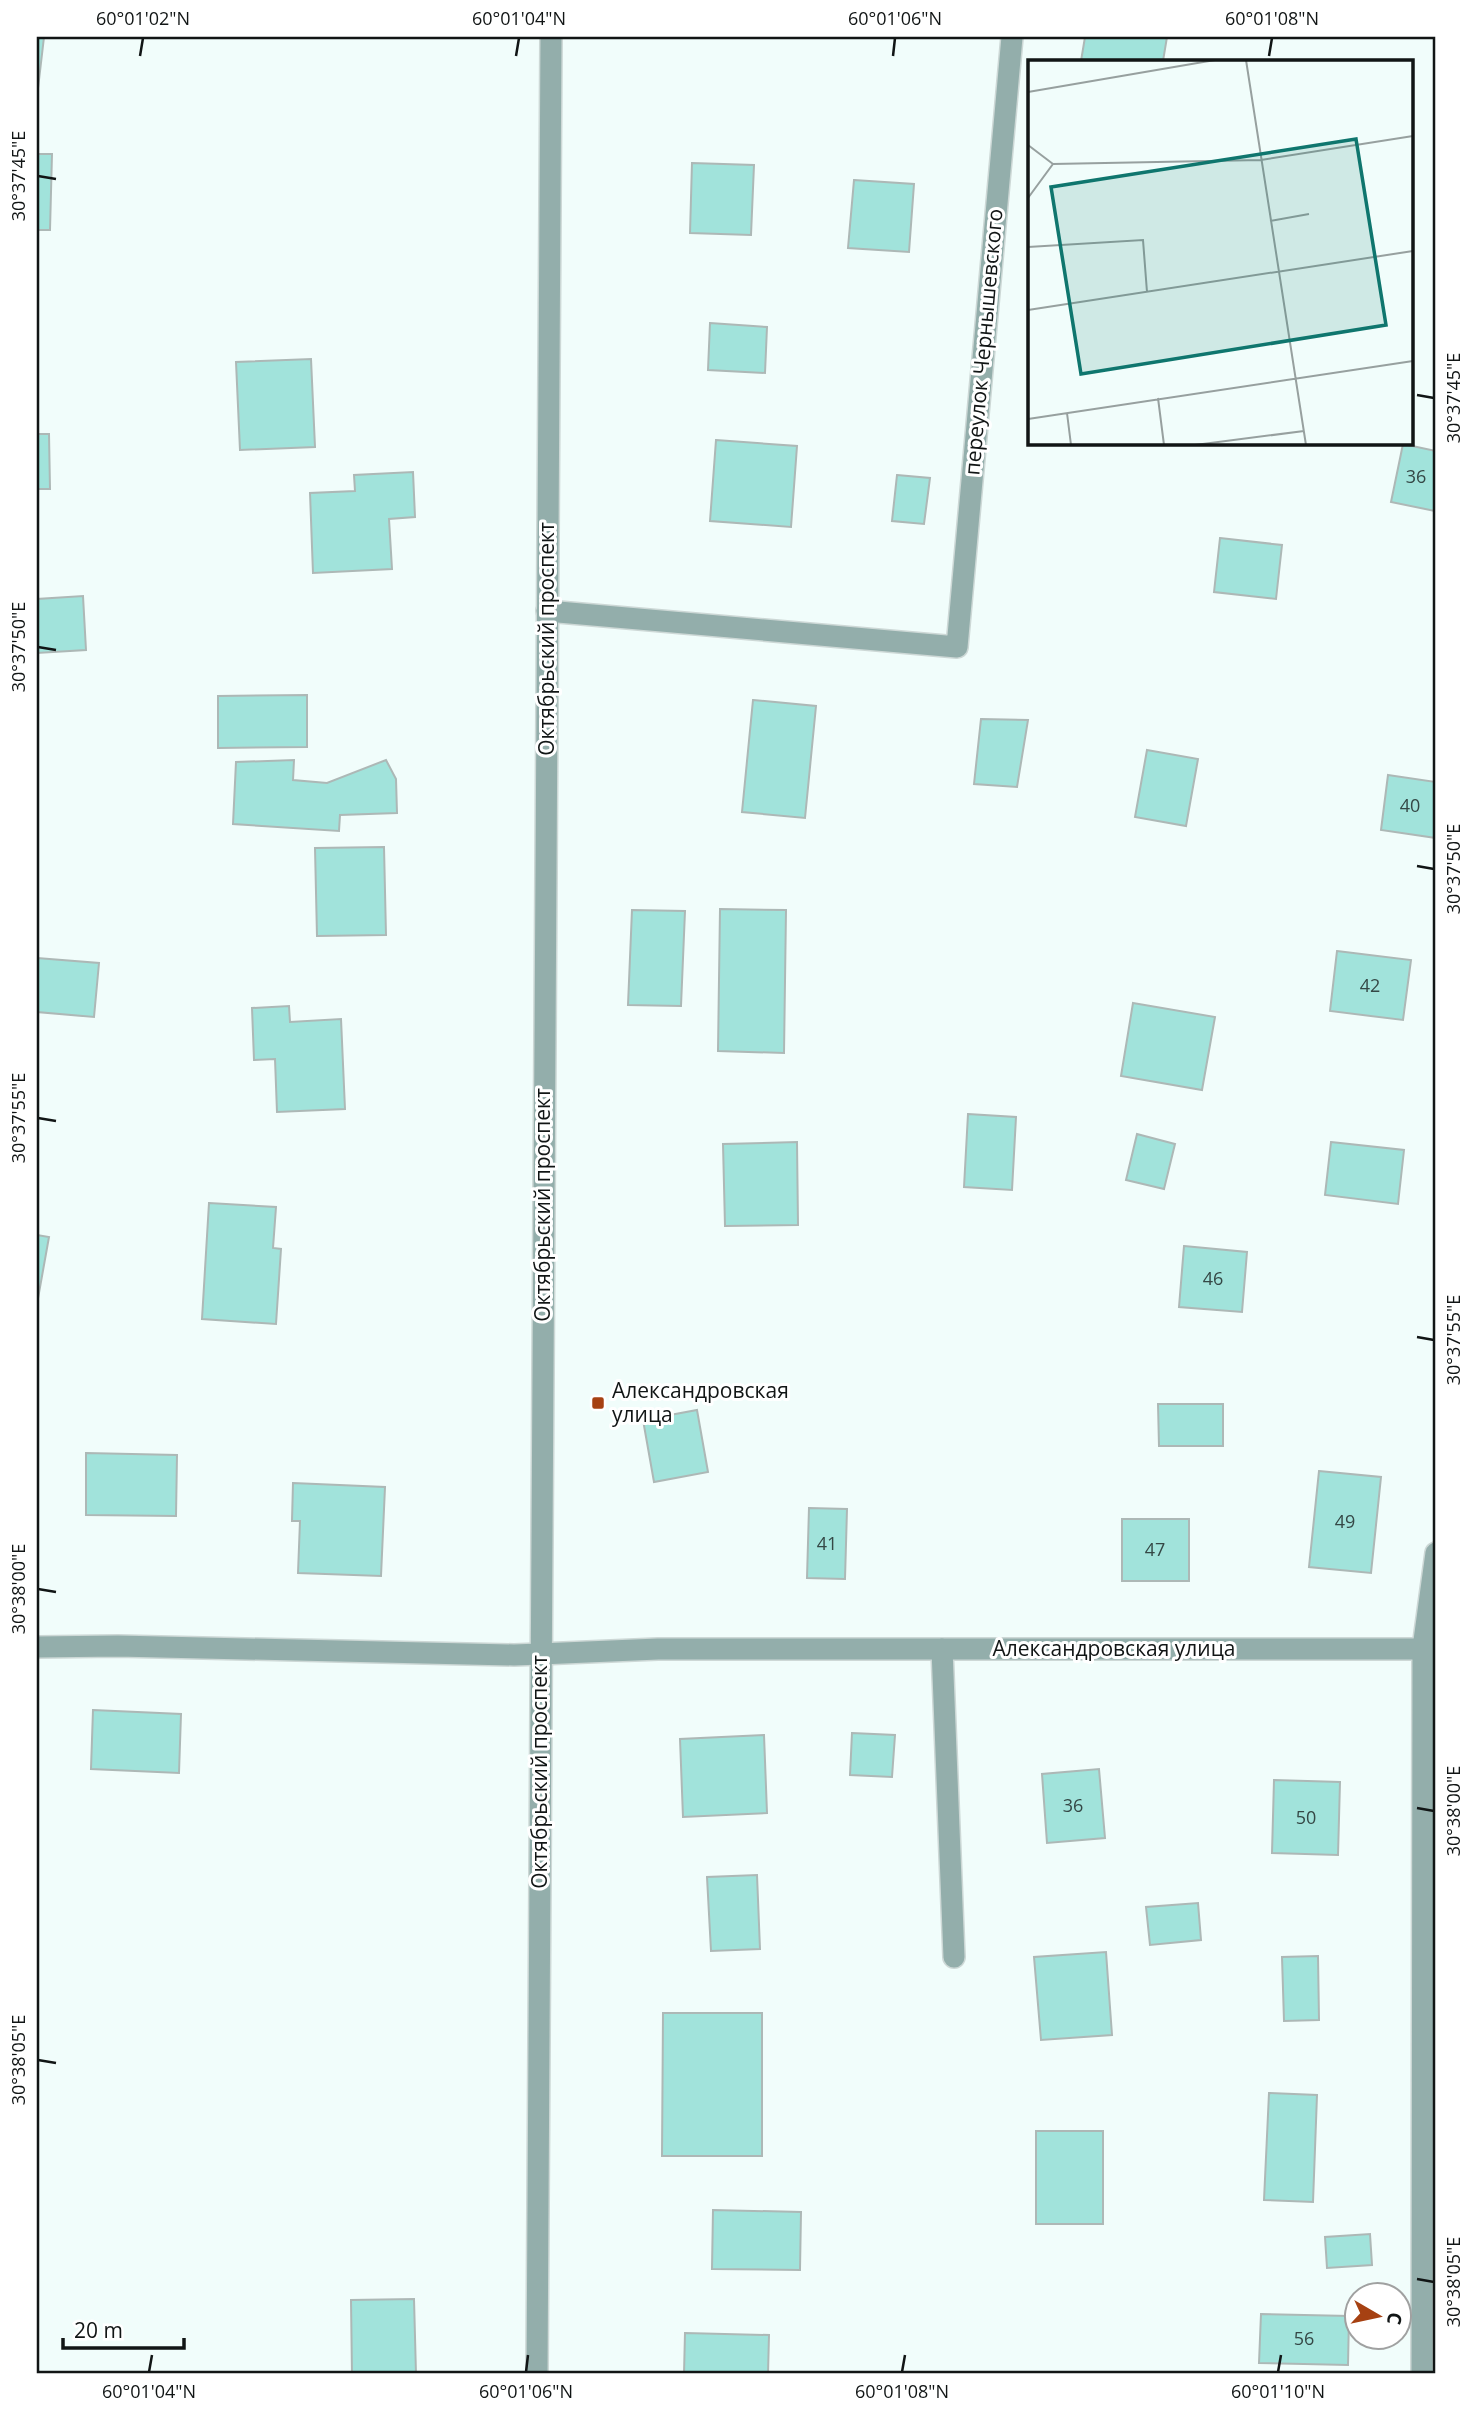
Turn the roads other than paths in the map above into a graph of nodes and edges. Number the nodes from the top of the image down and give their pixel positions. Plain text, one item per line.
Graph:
1 (551, 37) edge
2 (1012, 37) edge
3 (547, 611) junction
4 (1436, 1553) edge
5 (37, 1647) edge
6 (1429, 1648) edge
7 (942, 1649) junction
8 (540, 1654) junction
9 (954, 1956) dead end
10 (537, 2374) edge
11 (1422, 2374) edge

1 - 3 street, Октябрьский проспект
2 - 3 street, переулок Чернышевского
3 - 8 street, Октябрьский проспект
4 - 6 street
5 - 8 street, Александровская улица
6 - 7 street, Александровская улица
6 - 11 street
7 - 8 street, Александровская улица
7 - 9 street
8 - 10 street, Октябрьский проспект

